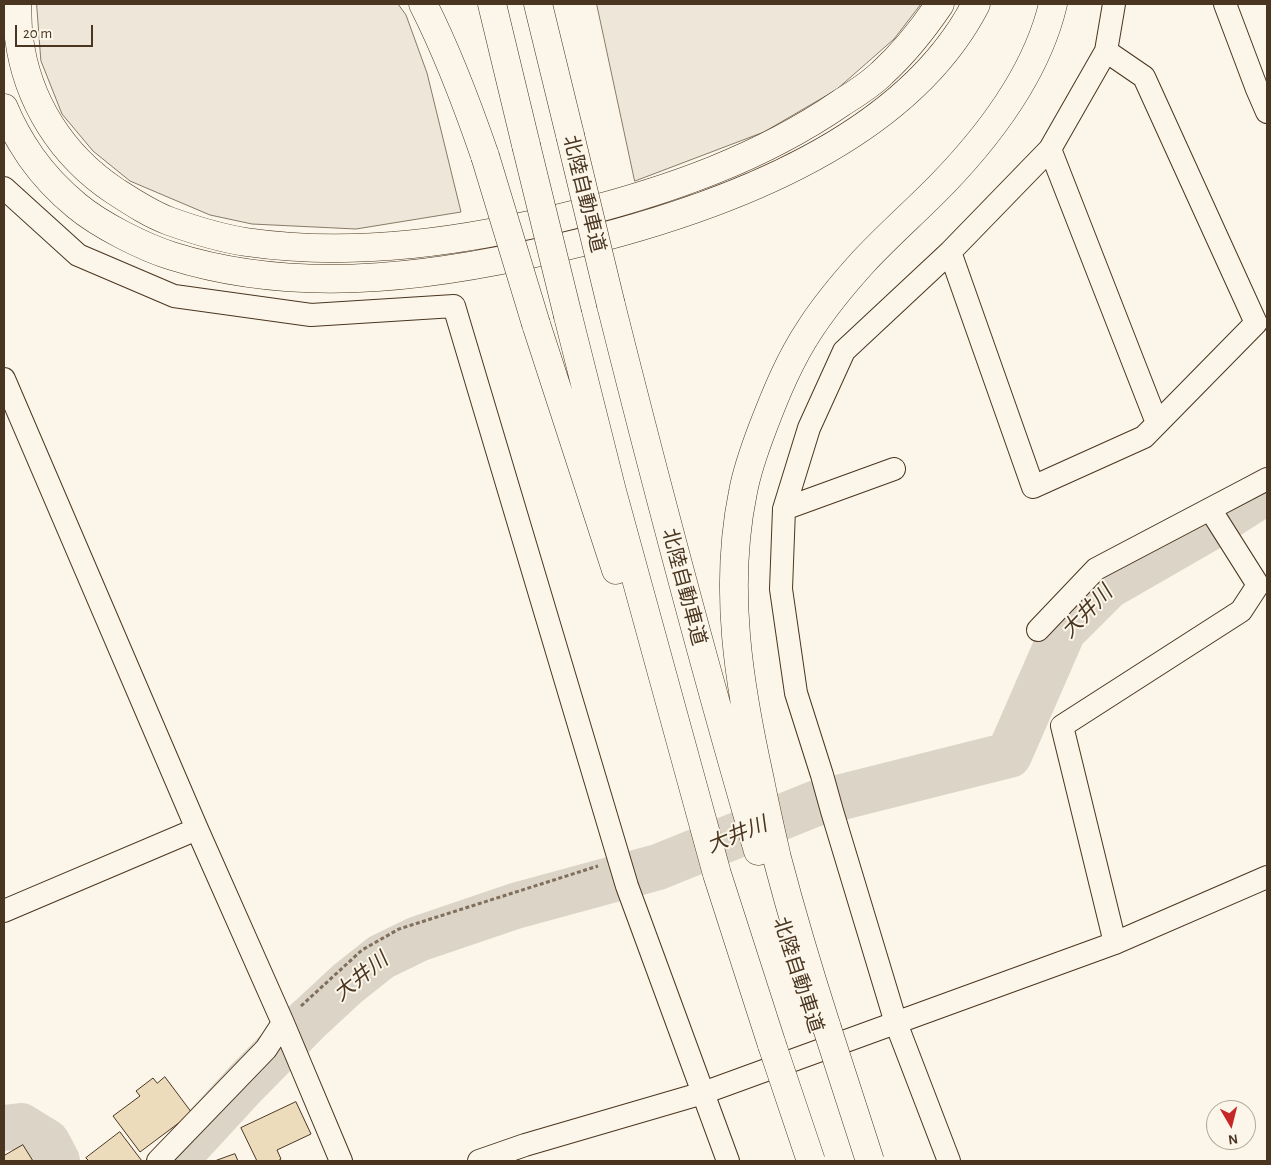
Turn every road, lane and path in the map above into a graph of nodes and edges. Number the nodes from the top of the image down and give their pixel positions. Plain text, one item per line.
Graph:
1 (17, 4) edge
2 (423, 4) edge
3 (492, 4) edge
4 (538, 4) edge
5 (940, 4) edge
6 (976, 4) edge
7 (1053, 4) edge
8 (1114, 4) edge
9 (1225, 4) edge
10 (1106, 51) junction
11 (4, 108) edge
12 (1267, 112) edge
13 (1050, 149) junction
14 (4, 188) edge
15 (950, 252) junction
16 (1262, 314) edge
17 (4, 379) edge
18 (1157, 423) junction
19 (894, 469) dead end
20 (1267, 480) edge
21 (784, 508) junction
22 (1210, 509) junction
23 (1038, 630) dead end
24 (746, 771) junction
25 (691, 787) junction
26 (197, 829) junction
27 (623, 872) junction
28 (1267, 878) edge
29 (4, 911) edge
30 (1115, 943) junction
31 (896, 1022) junction
32 (284, 1027) junction
33 (821, 1030) junction
34 (703, 1093) junction
35 (158, 1161) edge
36 (341, 1161) edge
37 (479, 1161) edge
38 (728, 1161) edge
39 (811, 1161) edge
40 (859, 1161) edge
41 (870, 1161) edge
42 (949, 1161) edge

1 - 5 highway
2 - 25 highway, bridge
3 - 25 highway, bridge
4 - 24 highway, 北陸自動車道, bridge
6 - 11 highway
7 - 24 highway
8 - 10 street
9 - 12 street
10 - 13 street
10 - 16 street
13 - 15 street
13 - 18 street
14 - 27 street
15 - 18 street
15 - 21 street
16 - 18 street
17 - 26 street
19 - 21 street
20 - 22 street
21 - 31 street
22 - 23 street
22 - 30 street
24 - 33 highway, 北陸自動車道
25 - 39 highway, bridge
26 - 29 street
26 - 32 street
27 - 32 path
27 - 34 street
28 - 30 street
30 - 31 street
31 - 34 street
31 - 42 street
32 - 35 street
32 - 36 street
33 - 40 highway, 北陸自動車道
33 - 41 highway, bridge
34 - 37 street
34 - 38 street

